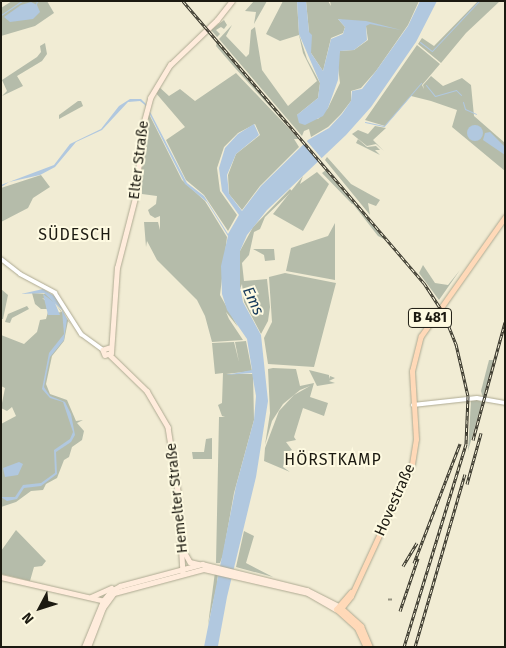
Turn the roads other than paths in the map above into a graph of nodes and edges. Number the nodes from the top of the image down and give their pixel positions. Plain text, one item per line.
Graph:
1 (232, 1) edge
2 (505, 216) edge
3 (1, 259) edge
4 (109, 348) junction
5 (103, 350) junction
6 (110, 355) junction
7 (505, 403) edge
8 (414, 405) junction
9 (183, 549) junction
10 (202, 564) junction
11 (211, 566) junction
12 (183, 572) junction
13 (243, 574) junction
14 (1, 577) edge
15 (120, 586) junction
16 (354, 590) junction
17 (87, 597) junction
18 (104, 601) junction
19 (347, 602) junction
20 (339, 608) junction
21 (354, 619) junction
22 (84, 647) edge
23 (88, 647) edge
24 (366, 647) edge
25 (370, 647) edge

1 - 4 main road, Elter Straße
2 - 8 main road, B 481
3 - 5 street
4 - 5 main road
4 - 6 main road, Elter Straße
5 - 6 main road, Hemelter Straße
6 - 9 main road, Hemelter Straße
7 - 8 street
8 - 16 main road, Hovestraße / B 481
9 - 10 main road
9 - 12 main road, Hemelter Straße
10 - 11 main road
10 - 12 main road
11 - 12 main road
11 - 13 main road
12 - 15 main road
12 - 18 main road
13 - 20 main road
13 - 20 main road
14 - 17 main road
15 - 17 main road
15 - 18 main road
16 - 19 main road, Hovestraße / B 481
16 - 20 main road, Hovestraße / B 481
17 - 18 main road
18 - 22 main road
18 - 23 main road
19 - 20 main road, Hovestraße / B 481
19 - 21 main road
20 - 21 main road
20 - 24 main road
21 - 25 main road

